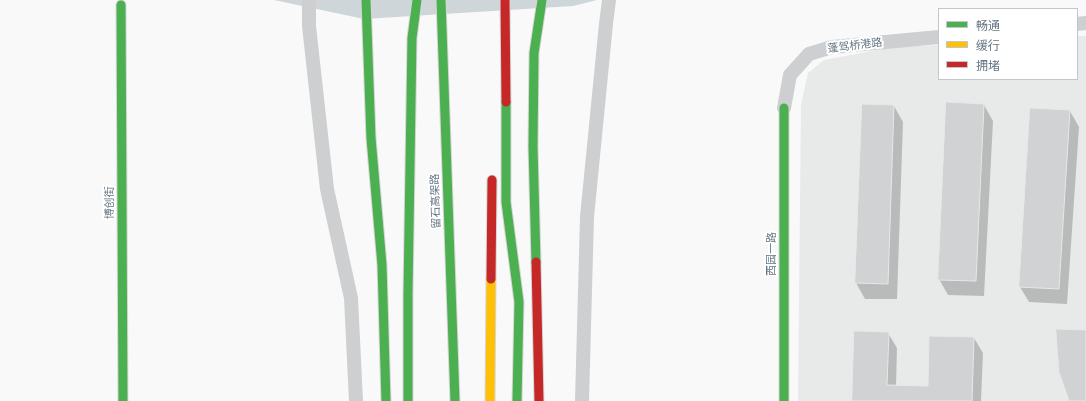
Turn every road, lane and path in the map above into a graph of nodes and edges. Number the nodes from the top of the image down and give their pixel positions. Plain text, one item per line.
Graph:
1 (308, 0) edge
2 (366, 0) edge
3 (417, 0) edge
4 (441, 0) edge
5 (505, 0) edge
6 (542, 0) edge
7 (610, 0) edge
8 (121, 5) dead end
9 (938, 37) edge
10 (784, 108) joint
11 (492, 173) dead end
12 (538, 372) junction
13 (123, 401) edge
14 (356, 401) edge
15 (386, 401) edge
16 (408, 401) edge
17 (456, 401) edge
18 (490, 401) edge
19 (517, 401) edge
20 (539, 401) edge
21 (543, 401) edge
22 (582, 401) edge
23 (784, 401) edge

1 - 14 street
2 - 15 main road
3 - 16 main road
4 - 17 main road, 留石高架路
5 - 19 main road
6 - 12 main road
7 - 22 street
8 - 13 main road, 博创街
9 - 10 street, 蓬驾桥港路
10 - 23 main road, 西园一路
11 - 18 main road
12 - 20 main road
12 - 21 main road

